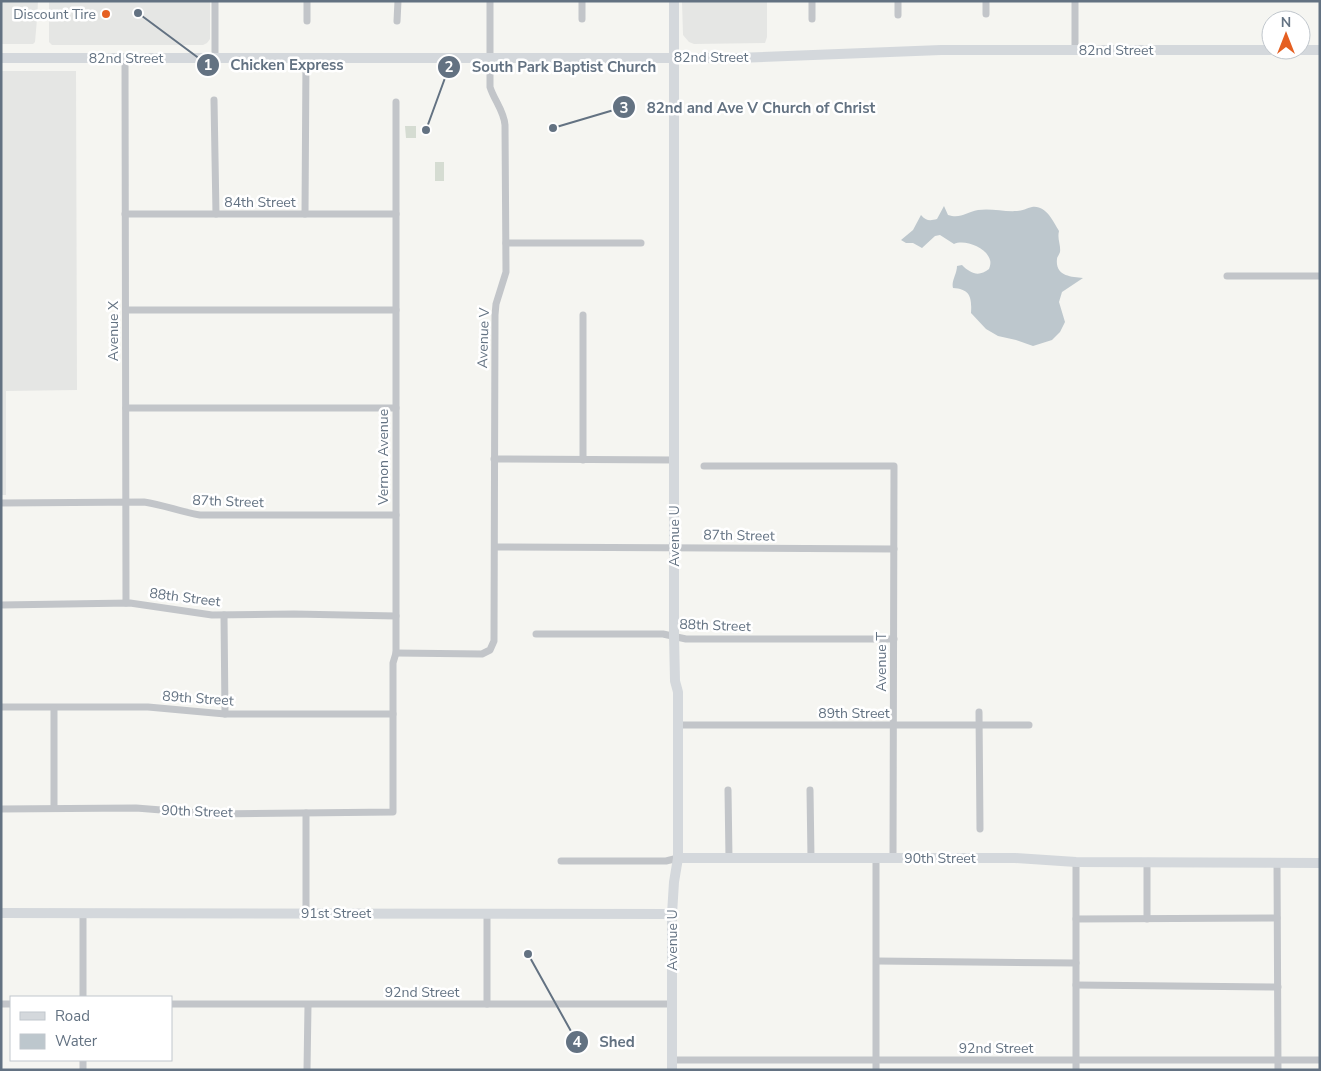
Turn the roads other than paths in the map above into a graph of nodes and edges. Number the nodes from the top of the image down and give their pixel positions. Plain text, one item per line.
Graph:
1 (215, 1) edge
2 (307, 1) edge
3 (398, 1) edge
4 (490, 1) edge
5 (582, 1) edge
6 (674, 1) edge
7 (812, 1) edge
8 (898, 1) edge
9 (986, 1) edge
10 (1075, 1) edge
11 (986, 14) dead end
12 (898, 15) dead end
13 (582, 19) dead end
14 (812, 19) dead end
15 (307, 21) dead end
16 (398, 21) dead end
17 (1075, 50) junction
18 (1261, 50) edge
19 (1, 58) edge
20 (125, 58) junction
21 (216, 58) junction
22 (306, 58) junction
23 (490, 58) junction
24 (674, 58) junction
25 (214, 100) dead end
26 (396, 102) dead end
27 (125, 214) junction
28 (216, 214) junction
29 (304, 214) junction
30 (396, 214) junction
31 (641, 242) dead end
32 (506, 243) junction
33 (1227, 276) dead end
34 (1320, 276) edge
35 (126, 310) junction
36 (396, 310) junction
37 (583, 315) dead end
38 (126, 408) junction
39 (396, 408) junction
40 (494, 460) junction
41 (583, 460) junction
42 (674, 460) junction
43 (704, 466) dead end
44 (126, 502) junction
45 (1, 503) edge
46 (396, 515) junction
47 (495, 547) junction
48 (674, 547) junction
49 (894, 549) junction
50 (126, 603) junction
51 (1, 605) edge
52 (224, 615) junction
53 (396, 616) junction
54 (536, 634) dead end
55 (674, 636) junction
56 (894, 639) junction
57 (396, 653) junction
58 (1, 708) edge
59 (54, 708) junction
60 (979, 712) dead end
61 (225, 714) junction
62 (393, 714) junction
63 (678, 725) junction
64 (893, 725) junction
65 (979, 725) junction
66 (1029, 725) dead end
67 (728, 790) dead end
68 (810, 790) dead end
69 (54, 808) junction
70 (1, 809) edge
71 (393, 812) joint
72 (306, 813) junction
73 (980, 829) dead end
74 (678, 858) junction
75 (729, 858) junction
76 (810, 858) junction
77 (876, 858) junction
78 (893, 858) junction
79 (561, 861) dead end
80 (1076, 862) junction
81 (1147, 862) junction
82 (1277, 862) junction
83 (1320, 862) edge
84 (83, 913) junction
85 (306, 913) junction
86 (1, 914) edge
87 (487, 914) junction
88 (672, 914) junction
89 (1076, 918) junction
90 (1147, 918) junction
91 (1277, 918) junction
92 (876, 961) junction
93 (1076, 963) junction
94 (1076, 985) junction
95 (1278, 987) junction
96 (83, 996) edge
97 (172, 1004) edge
98 (308, 1004) junction
99 (487, 1004) junction
100 (672, 1004) junction
101 (876, 1060) junction
102 (1076, 1060) junction
103 (1278, 1060) junction
104 (1320, 1060) edge
105 (672, 1065) edge
106 (307, 1070) edge
107 (876, 1070) edge
108 (1076, 1070) edge
109 (1278, 1070) edge

1 - 21 street
2 - 15 street
3 - 16 street
4 - 23 street, Avenue V
5 - 13 street
6 - 24 street, Avenue U
7 - 14 street
8 - 12 street
9 - 11 street
10 - 17 street
17 - 18 street, 82nd Street
17 - 24 street, 82nd Street
19 - 20 street, 82nd Street
20 - 21 street, 82nd Street
20 - 27 street, Avenue X
21 - 22 street, 82nd Street
22 - 23 street, 82nd Street
22 - 29 street
23 - 24 street, 82nd Street
23 - 32 street, Avenue V
24 - 42 street, Avenue U
25 - 28 street
26 - 30 street, Vernon Avenue
27 - 28 street, 84th Street
27 - 35 street, Avenue X
28 - 29 street, 84th Street
29 - 30 street, 84th Street
30 - 36 street, Vernon Avenue
31 - 32 street
32 - 40 street, Avenue V
33 - 34 street
35 - 36 street
35 - 38 street, Avenue X
36 - 39 street, Vernon Avenue
37 - 41 street
38 - 39 street
38 - 44 street, Avenue X
39 - 46 street, Vernon Avenue
40 - 41 street
40 - 47 street, Avenue V
41 - 42 street
42 - 48 street, Avenue U
43 - 49 street, Avenue T
44 - 45 street, 87th Street
44 - 46 street, 87th Street
44 - 50 street, Avenue X
46 - 53 street, Vernon Avenue
47 - 48 street, 87th Street
47 - 57 street, Avenue V
48 - 49 street, 87th Street
48 - 55 street, Avenue U
49 - 56 street, Avenue T
50 - 51 street, 88th Street
50 - 52 street, 88th Street
52 - 53 street, 88th Street
52 - 61 street
53 - 57 street, Vernon Avenue
54 - 55 street, 88th Street
55 - 56 street, 88th Street
55 - 63 street, Avenue U
56 - 64 street, Avenue T
57 - 62 street, Vernon Avenue
58 - 59 street, 89th Street
59 - 61 street, 89th Street
59 - 69 street
60 - 65 street
61 - 62 street, 89th Street
62 - 71 street, Vernon Avenue
63 - 64 street, 89th Street
63 - 74 street, Avenue U
64 - 65 street, 89th Street
64 - 78 street, Avenue T
65 - 66 street, 89th Street
65 - 73 street
67 - 75 street
68 - 76 street
69 - 70 street, 90th Street
69 - 72 street, 90th Street
71 - 72 street, 90th Street
72 - 85 street
74 - 75 street, 90th Street
74 - 79 street, 90th Street
74 - 88 street, Avenue U
75 - 76 street, 90th Street
76 - 77 street, 90th Street
77 - 78 street, 90th Street
77 - 92 street
78 - 80 street, 90th Street
80 - 81 street, 90th Street
80 - 89 street
81 - 82 street, 90th Street
81 - 90 street
82 - 83 street, 90th Street
82 - 91 street
84 - 85 street, 91st Street
84 - 86 street, 91st Street
84 - 96 street
85 - 87 street, 91st Street
87 - 88 street, 91st Street
87 - 99 street
88 - 100 street, Avenue U
89 - 90 street
89 - 93 street
90 - 91 street
91 - 95 street
92 - 93 street
92 - 101 street
93 - 94 street
94 - 95 street
94 - 102 street
95 - 103 street
97 - 98 street, 92nd Street
98 - 99 street, 92nd Street
98 - 106 street
99 - 100 street, 92nd Street
100 - 105 street, Avenue U
101 - 102 street, 92nd Street
101 - 105 street, 92nd Street
101 - 107 street
102 - 103 street, 92nd Street
102 - 108 street
103 - 104 street, 92nd Street
103 - 109 street

